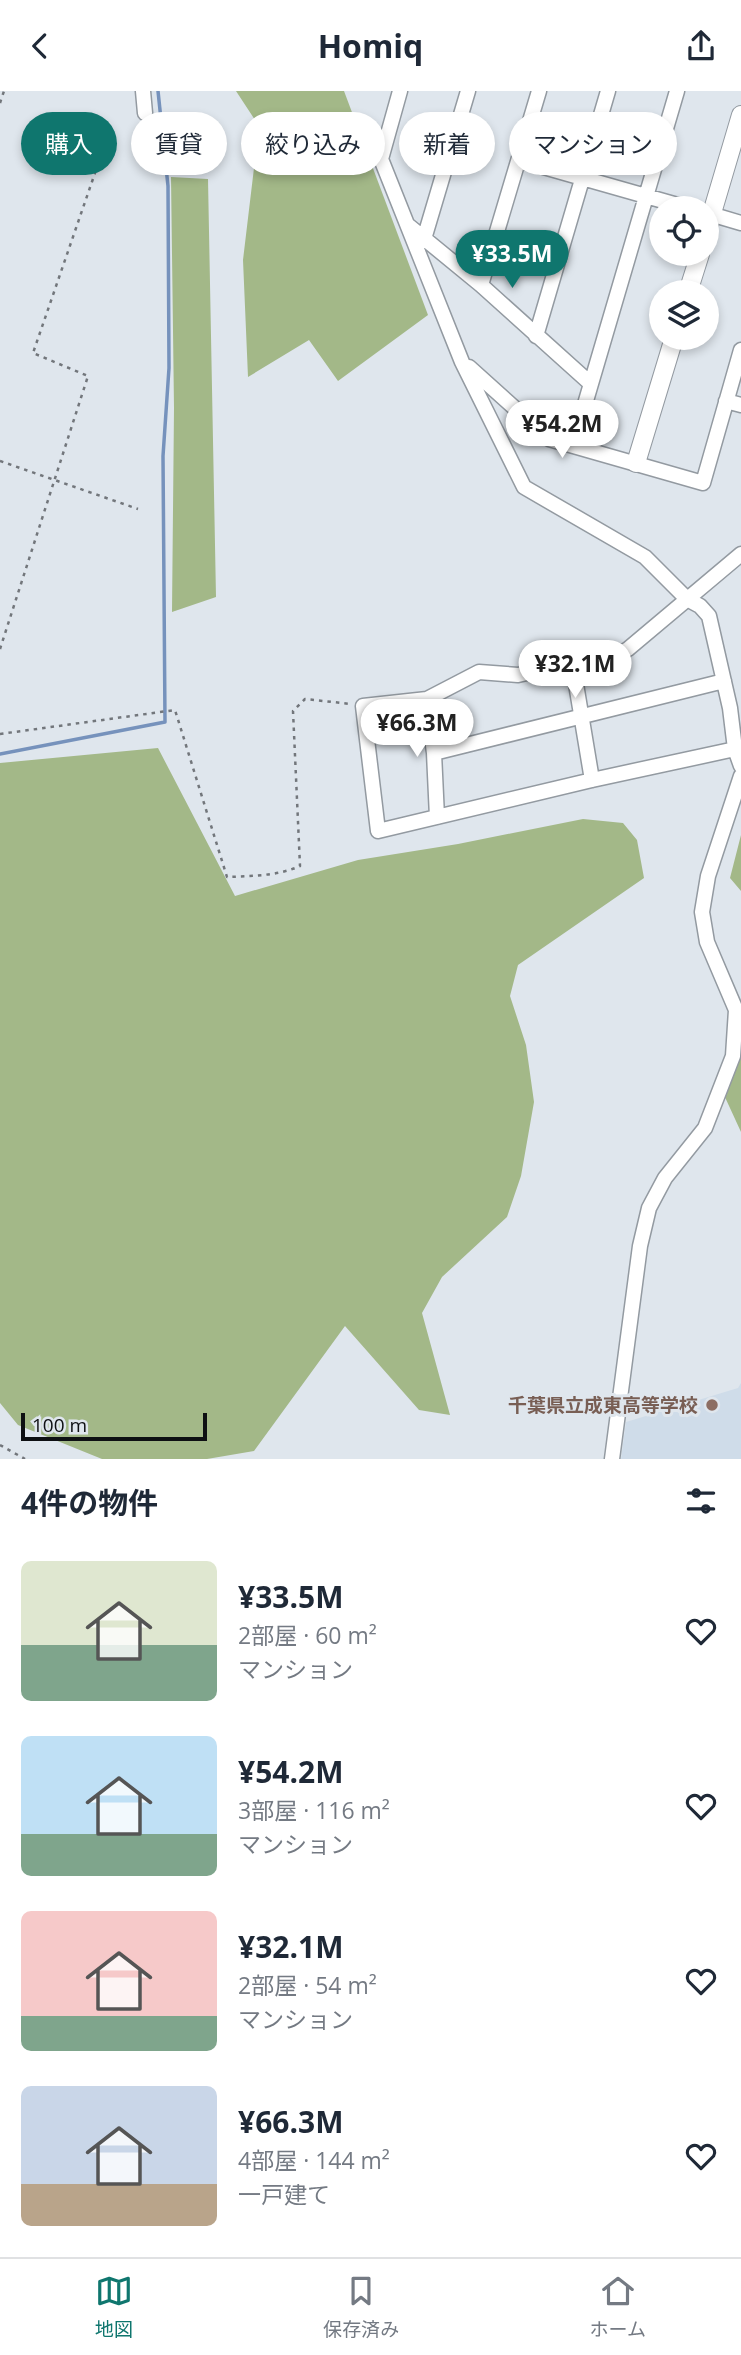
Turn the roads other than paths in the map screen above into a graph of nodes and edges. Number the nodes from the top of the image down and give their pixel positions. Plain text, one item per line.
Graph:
1 (143, 91) edge
2 (400, 91) edge
3 (467, 91) edge
4 (539, 91) edge
5 (608, 91) edge
6 (677, 91) edge
7 (145, 112) edge
8 (533, 112) edge
9 (741, 115) edge
10 (514, 175) edge
11 (569, 175) edge
12 (582, 179) junction
13 (716, 196) edge
14 (646, 197) junction
15 (649, 198) edge
16 (719, 221) edge
17 (741, 223) edge
18 (408, 226) junction
19 (424, 239) junction
20 (481, 285) junction
21 (536, 336) junction
22 (670, 350) edge
23 (741, 350) edge
24 (462, 362) junction
25 (591, 384) junction
26 (734, 403) edge
27 (573, 445) junction
28 (636, 463) junction
29 (741, 554) edge
30 (687, 599) junction
31 (574, 672) junction
32 (724, 681) junction
33 (741, 695) edge
34 (427, 699) junction
35 (730, 708) junction
36 (580, 716) junction
37 (735, 749) junction
38 (434, 753) junction
39 (741, 766) edge
40 (741, 776) edge
41 (592, 780) junction
42 (437, 817) junction
43 (612, 1459) edge

1 - 7 street
2 - 18 street
3 - 19 street
4 - 8 street
5 - 12 street
6 - 14 street
9 - 13 street
10 - 20 street
11 - 12 street
12 - 14 street
12 - 21 street
14 - 15 street
14 - 25 street
16 - 17 street
18 - 19 street
18 - 24 street
19 - 20 street
20 - 21 street
21 - 25 street
22 - 28 street
23 - 26 street
24 - 27 street
24 - 30 street
25 - 27 street
26 - 28 street
27 - 28 street
29 - 30 street
30 - 31 street
30 - 32 street
31 - 34 street
31 - 36 street
32 - 35 street
32 - 36 street
33 - 35 street
34 - 38 street
34 - 42 street
35 - 37 street
36 - 38 street
36 - 41 street
37 - 39 street
37 - 41 street
38 - 42 street
40 - 43 street
41 - 42 street

